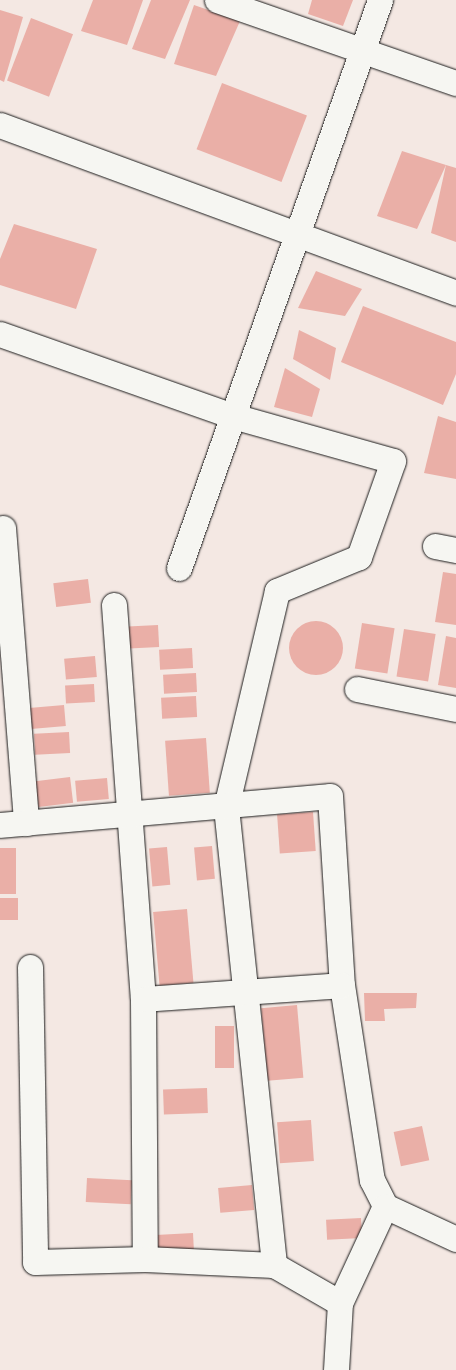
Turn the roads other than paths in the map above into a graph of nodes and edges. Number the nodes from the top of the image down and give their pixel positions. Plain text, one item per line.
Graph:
1 (218, 0) edge
2 (380, 0) edge
3 (362, 50) junction
4 (456, 83) edge
5 (0, 125) edge
6 (297, 234) junction
7 (456, 293) edge
8 (0, 334) edge
9 (233, 416) junction
10 (3, 528) dead end
11 (179, 568) dead end
12 (114, 605) dead end
13 (357, 689) dead end
14 (456, 710) edge
15 (226, 807) junction
16 (130, 815) junction
17 (26, 823) junction
18 (0, 825) edge
19 (30, 967) dead end
20 (342, 985) junction
21 (244, 992) junction
22 (144, 999) junction
23 (385, 1206) junction
24 (456, 1238) edge
25 (145, 1258) junction
26 (274, 1265) junction
27 (340, 1303) junction
28 (336, 1370) edge

1 - 3 street
2 - 3 street
3 - 4 street
3 - 6 street
5 - 6 street
6 - 7 street
6 - 9 street
8 - 9 street
9 - 11 street
9 - 15 street
10 - 17 street
12 - 16 street
13 - 14 street
15 - 16 street
15 - 20 street
15 - 21 street
16 - 17 street
16 - 22 street
17 - 18 street
19 - 25 street
20 - 21 street
20 - 23 street
21 - 22 street
21 - 26 street
22 - 25 street
23 - 24 street
23 - 27 street
25 - 26 street
26 - 27 street
27 - 28 street

